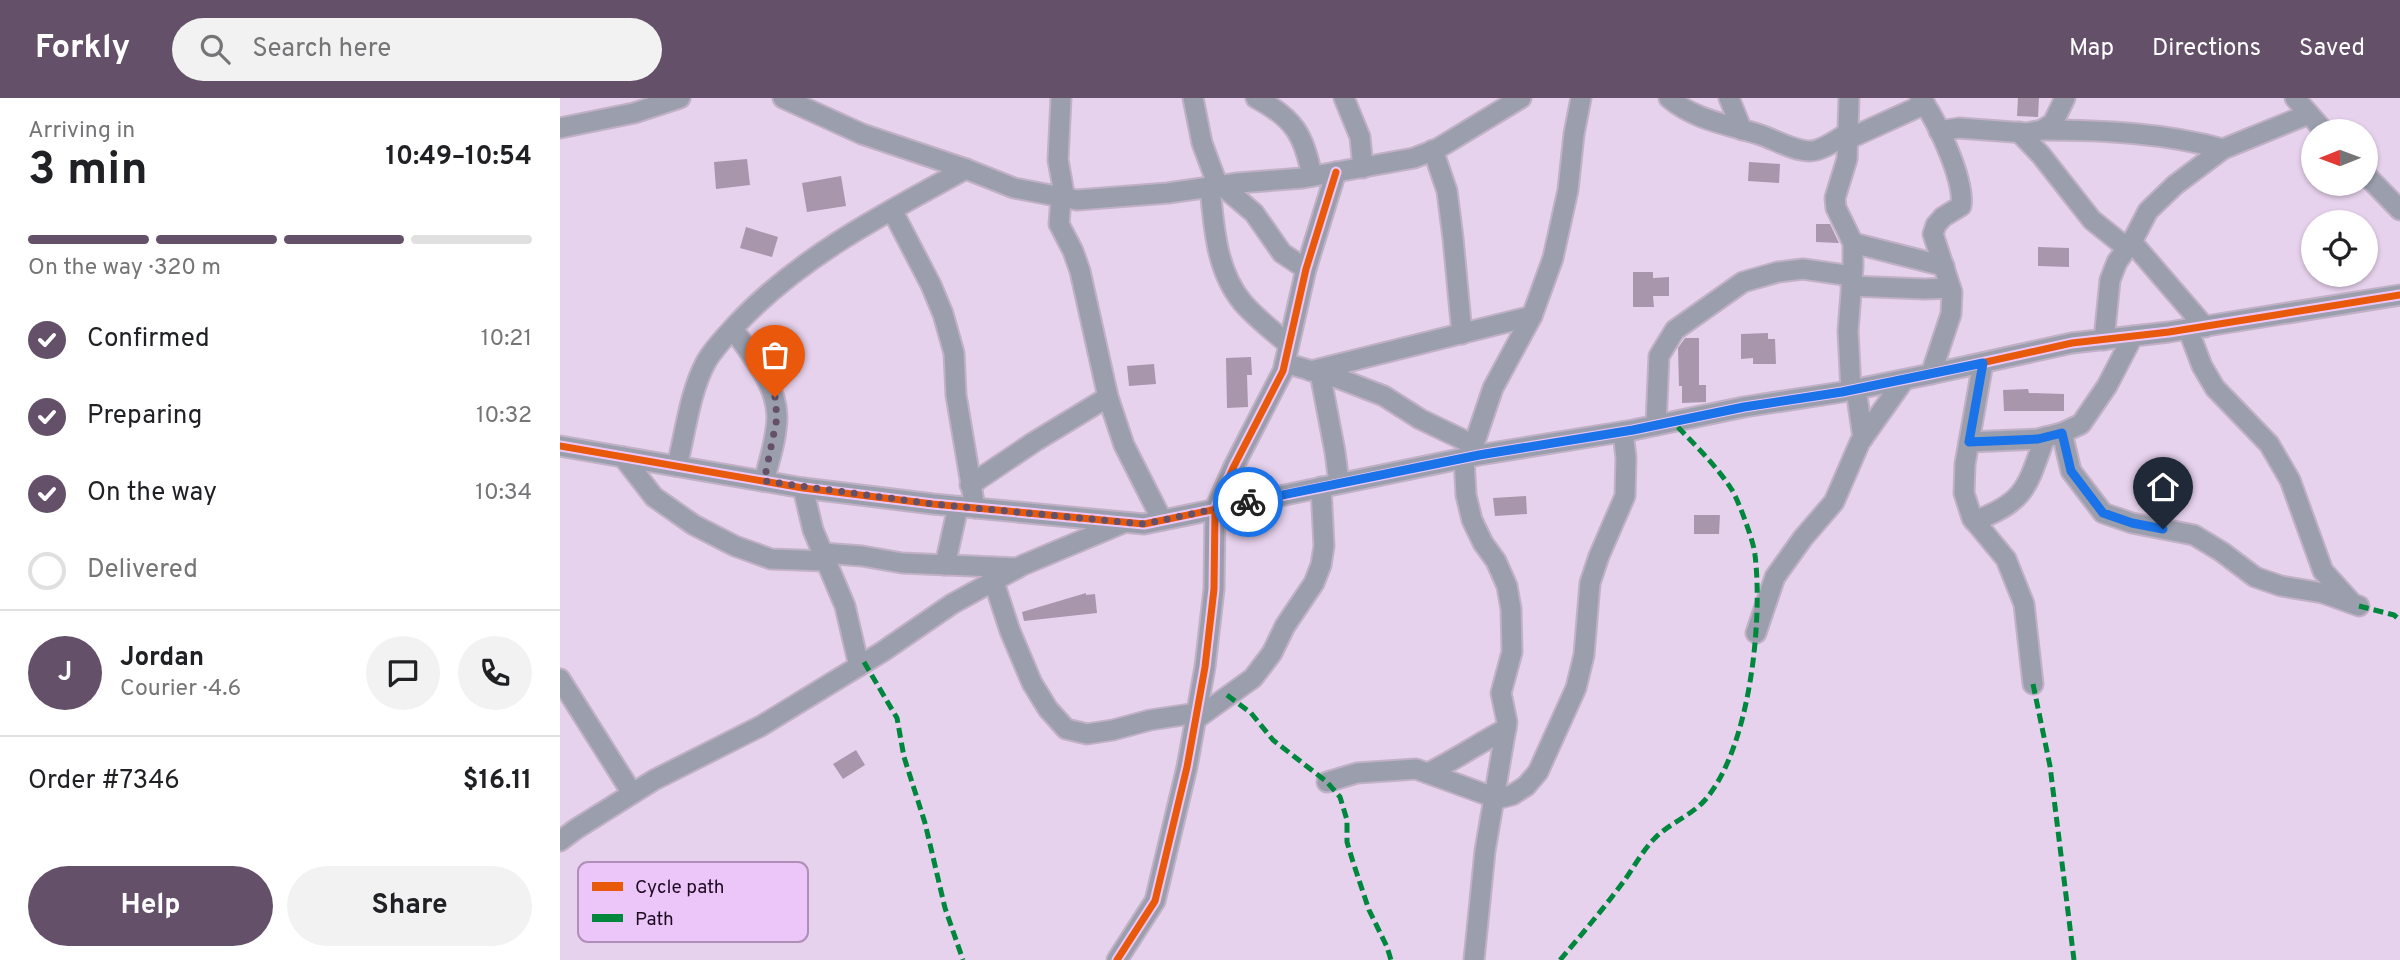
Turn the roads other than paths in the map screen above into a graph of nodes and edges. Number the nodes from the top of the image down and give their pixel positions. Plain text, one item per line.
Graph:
1 (680, 98) edge
2 (783, 98) edge
3 (1061, 98) edge
4 (1193, 98) edge
5 (1256, 98) edge
6 (1344, 98) edge
7 (1521, 98) edge
8 (1581, 98) edge
9 (1669, 98) edge
10 (1729, 98) edge
11 (1849, 98) edge
12 (2065, 98) edge
13 (2295, 98) edge
14 (1923, 101) edge
15 (2309, 114) junction
16 (2313, 119) edge
17 (560, 128) edge
18 (1742, 130) junction
19 (2042, 130) junction
20 (1939, 131) junction
21 (2019, 132) junction
22 (1848, 136) junction
23 (2223, 149) junction
24 (1433, 150) junction
25 (1363, 168) junction
26 (966, 169) junction
27 (1336, 172) junction
28 (1312, 176) junction
29 (1216, 186) junction
30 (2378, 188) edge
31 (1063, 198) junction
32 (892, 210) junction
33 (2400, 210) edge
34 (1853, 243) junction
35 (2129, 245) junction
36 (1944, 266) junction
37 (1306, 269) junction
38 (1852, 281) junction
39 (1950, 288) junction
40 (2400, 296) edge
41 (1532, 316) junction
42 (2197, 328) junction
43 (733, 329) junction
44 (1462, 334) junction
45 (2133, 336) junction
46 (2104, 340) junction
47 (1287, 354) junction
48 (1983, 363) junction
49 (1315, 372) junction
50 (1931, 374) junction
51 (1904, 380) junction
52 (1853, 389) junction
53 (1108, 397) junction
54 (1656, 425) junction
55 (1623, 432) junction
56 (2053, 435) junction
57 (1863, 438) junction
58 (1969, 442) junction
59 (560, 446) edge
60 (1469, 453) junction
61 (623, 457) junction
62 (677, 466) junction
63 (764, 481) junction
64 (970, 485) junction
65 (1330, 485) junction
66 (803, 488) junction
67 (966, 507) junction
68 (1215, 509) junction
69 (1162, 520) junction
70 (1974, 521) junction
71 (1125, 522) junction
72 (825, 557) junction
73 (945, 565) junction
74 (1018, 568) junction
75 (994, 582) junction
76 (1756, 633) dead end
77 (859, 666) junction
78 (560, 678) edge
79 (2033, 684) dead end
80 (1197, 716) junction
81 (1506, 729) junction
82 (1429, 773) junction
83 (1327, 782) dead end
84 (632, 793) junction
85 (1493, 799) junction
86 (560, 841) edge
87 (1117, 960) edge
88 (1474, 960) edge

1 - 17 street
2 - 26 street
3 - 31 street
4 - 29 street
5 - 28 street
6 - 25 street
7 - 24 street
8 - 41 street
9 - 18 street
10 - 18 street
11 - 22 street
12 - 19 street
13 - 15 street
14 - 20 street
14 - 22 street
15 - 16 street
15 - 23 street
18 - 22 street
19 - 21 street
19 - 23 street
20 - 21 street
20 - 36 street
21 - 35 street
22 - 34 street
23 - 35 street
24 - 25 street
24 - 44 street
25 - 27 street
26 - 31 street
26 - 32 street
27 - 28 street
27 - 37 street
28 - 29 street
29 - 31 street
29 - 37 street
29 - 47 street
30 - 33 street
31 - 53 street
32 - 43 street
32 - 64 street
34 - 36 street
34 - 38 street
35 - 42 street
35 - 46 street
36 - 39 street
37 - 47 street
38 - 39 street
38 - 52 street
38 - 54 street
39 - 50 street
40 - 42 street
41 - 44 street
41 - 60 street
42 - 45 street
42 - 56 street
43 - 62 street
43 - 63 street
44 - 49 street
45 - 46 street
45 - 56 street
46 - 48 street
47 - 49 street
47 - 68 street
48 - 50 street
48 - 58 street
49 - 60 street
49 - 65 street
50 - 51 street
51 - 52 street
51 - 57 street
52 - 54 street
52 - 57 street
53 - 64 street
53 - 69 street
54 - 55 street
55 - 60 street
55 - 85 street
56 - 58 street
56 - 70 street
57 - 76 street
58 - 70 street
59 - 61 street
60 - 65 street
60 - 81 street
61 - 62 street
61 - 72 street
62 - 63 street
63 - 66 street
64 - 67 street
65 - 68 street
65 - 80 street
66 - 67 street
66 - 72 street
67 - 71 street
67 - 73 street
68 - 69 street
68 - 80 street
69 - 71 street
70 - 79 street
71 - 74 street
72 - 73 street
72 - 77 street
73 - 74 street
74 - 75 street
75 - 77 street
75 - 80 street
77 - 84 street
78 - 84 street
80 - 87 street
81 - 82 street
81 - 85 street
82 - 83 street
82 - 85 street
84 - 86 street
85 - 88 street

